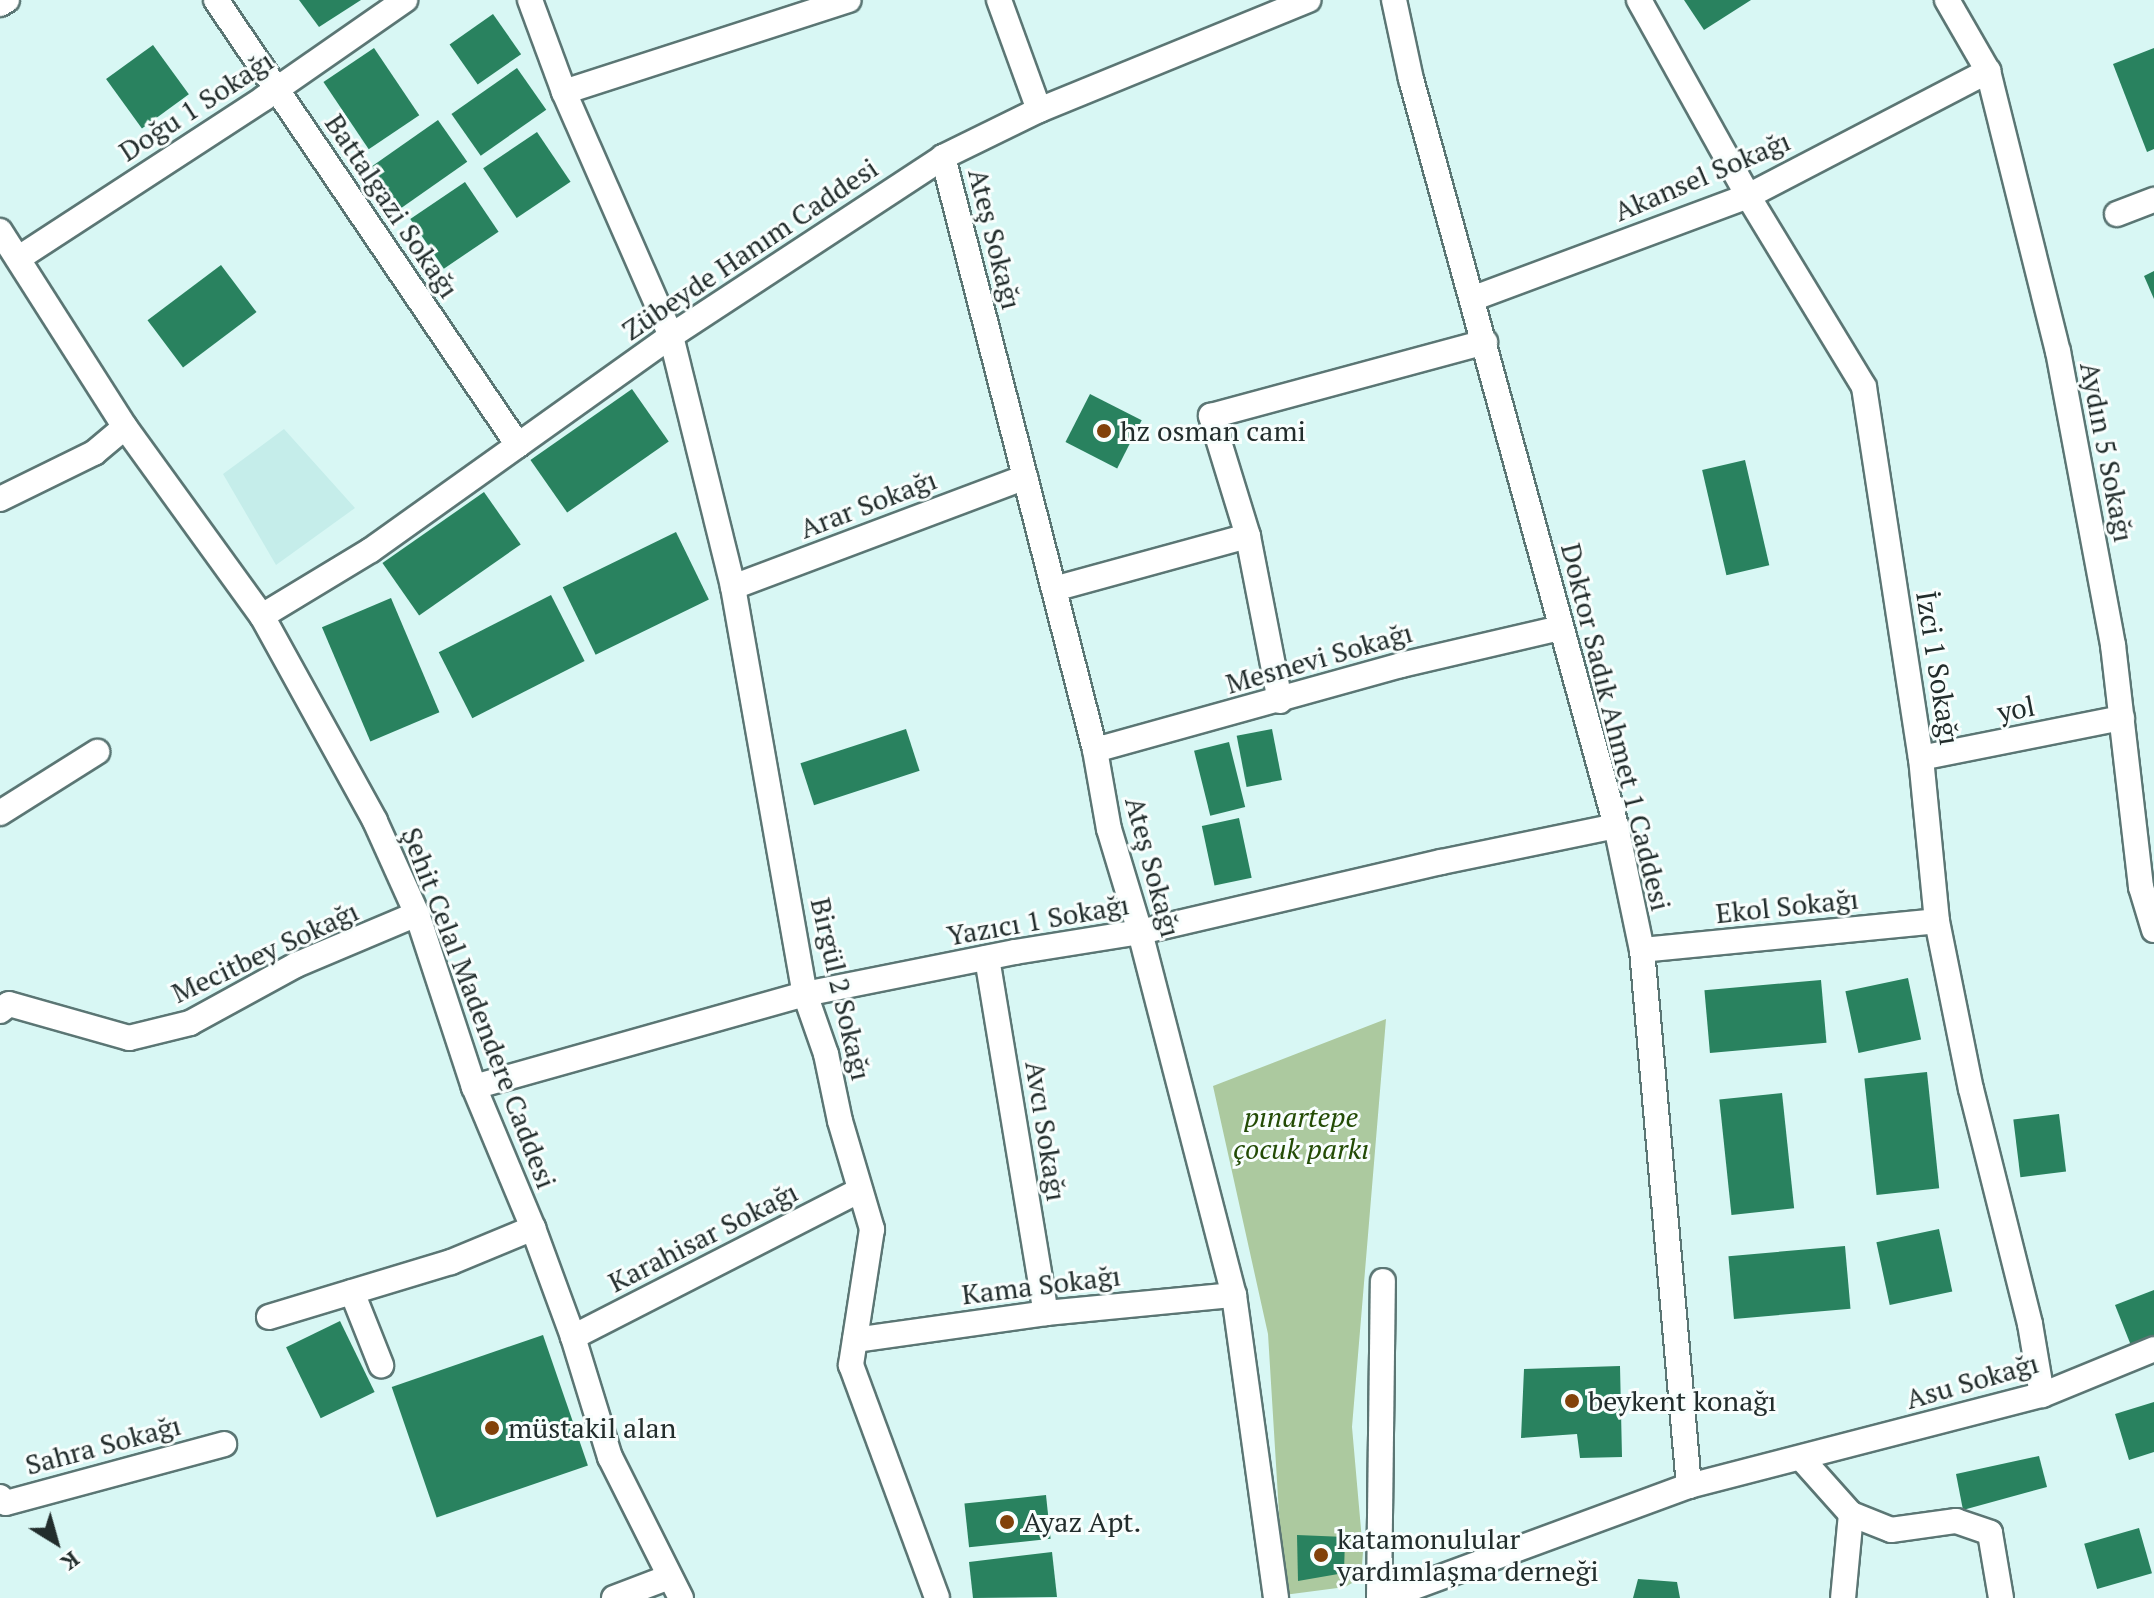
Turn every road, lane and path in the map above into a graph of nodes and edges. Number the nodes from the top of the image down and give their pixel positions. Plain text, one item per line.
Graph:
1 (7, 0) edge
2 (216, 0) edge
3 (405, 0) edge
4 (530, 0) edge
5 (848, 0) edge
6 (999, 0) edge
7 (1308, 0) edge
8 (1394, 0) edge
9 (1639, 0) edge
10 (1947, 0) edge
11 (0, 4) edge
12 (1988, 71) junction
13 (277, 90) junction
14 (564, 92) junction
15 (1039, 110) junction
16 (943, 157) junction
17 (1748, 196) junction
18 (2154, 200) edge
19 (2117, 214) dead end
20 (0, 231) edge
21 (19, 258) junction
22 (1474, 298) junction
23 (671, 336) junction
24 (1485, 342) junction
25 (125, 427) junction
26 (518, 445) junction
27 (1025, 477) junction
28 (0, 499) edge
29 (1248, 536) junction
30 (733, 587) junction
31 (1054, 589) junction
32 (262, 616) junction
33 (1560, 628) junction
34 (1280, 701) junction
35 (2122, 718) junction
36 (1095, 750) junction
37 (97, 752) dead end
38 (1921, 758) junction
39 (0, 813) edge
40 (1616, 826) junction
41 (417, 914) junction
42 (1937, 921) junction
43 (2154, 930) edge
44 (1140, 932) junction
45 (1642, 950) junction
46 (987, 958) junction
47 (805, 994) junction
48 (0, 1011) edge
49 (474, 1087) junction
50 (860, 1190) junction
51 (533, 1228) junction
52 (1383, 1281) dead end
53 (352, 1292) junction
54 (1234, 1295) junction
55 (1046, 1313) junction
56 (269, 1317) dead end
57 (573, 1337) junction
58 (855, 1340) junction
59 (2154, 1349) edge
60 (381, 1365) dead end
61 (2042, 1395) junction
62 (224, 1444) dead end
63 (1801, 1458) junction
64 (1689, 1486) junction
65 (0, 1497) edge
66 (1851, 1514) junction
67 (675, 1587) edge
68 (614, 1598) edge
69 (937, 1598) edge
70 (1276, 1598) edge
71 (1381, 1598) edge
72 (1843, 1598) edge
73 (2001, 1598) edge

1 - 11 street
2 - 13 street, Battalgazi Sokağı
3 - 13 street, Doğu 1 Sokağı
4 - 14 street, Birgül 2 Sokağı
5 - 14 street
6 - 15 street
7 - 15 street, Zübeyde Hanım Caddesi
8 - 22 street, Doktor Sadık Ahmet 1 Caddesi
9 - 17 street, İzci 1 Sokağı
10 - 12 street, Aydın 5 Sokağı
12 - 17 street, Akansel Sokağı
12 - 35 street, Aydın 5 Sokağı
13 - 21 street, Doğu 1 Sokağı
13 - 26 street, Battalgazi Sokağı
14 - 23 street, Birgül 2 Sokağı
15 - 16 street, Zübeyde Hanım Caddesi
16 - 23 street, Zübeyde Hanım Caddesi
16 - 27 street, Ateş Sokağı
17 - 22 street, Akansel Sokağı
17 - 38 street, İzci 1 Sokağı
18 - 19 street
20 - 21 street, Şehit Celal Madendere Caddesi
21 - 25 street, Şehit Celal Madendere Caddesi
22 - 24 street, Doktor Sadık Ahmet 1 Caddesi
23 - 26 street, Zübeyde Hanım Caddesi
23 - 30 street, Birgül 2 Sokağı
24 - 29 street
24 - 33 street, Doktor Sadık Ahmet 1 Caddesi
25 - 28 street
25 - 32 street, Şehit Celal Madendere Caddesi
26 - 32 street, Zübeyde Hanım Caddesi
27 - 30 street, Arar Sokağı
27 - 31 street, Ateş Sokağı
29 - 31 street
29 - 34 street
30 - 47 street, Birgül 2 Sokağı
31 - 36 street, Ateş Sokağı
32 - 41 street, Şehit Celal Madendere Caddesi
33 - 34 street, Mesnevi Sokağı
33 - 40 street, Doktor Sadık Ahmet 1 Caddesi
34 - 36 street, Mesnevi Sokağı
35 - 38 street, yol
35 - 43 street, Aydın 5 Sokağı
36 - 44 street, Ateş Sokağı
37 - 39 street
38 - 42 street, İzci 1 Sokağı
40 - 44 street, Yazıcı 1 Sokağı
40 - 45 street, Doktor Sadık Ahmet 1 Caddesi
41 - 48 street, Mecitbey Sokağı
41 - 49 street, Şehit Celal Madendere Caddesi
42 - 45 street, Ekol Sokağı
42 - 61 street, İzci 1 Sokağı
44 - 46 street, Yazıcı 1 Sokağı
44 - 54 street, Ateş Sokağı
45 - 64 street, Doktor Sadık Ahmet 1 Caddesi
46 - 47 street, Yazıcı 1 Sokağı
46 - 55 street, Avcı Sokağı
47 - 49 street, Yazıcı 1 Sokağı
47 - 50 street, Birgül 2 Sokağı
49 - 51 street, Şehit Celal Madendere Caddesi
50 - 57 street, Karahisar Sokağı
50 - 58 street, Birgül 2 Sokağı
51 - 53 street
51 - 57 street, Şehit Celal Madendere Caddesi
52 - 71 street
53 - 56 street
53 - 60 street
54 - 55 street, Kama Sokağı
54 - 70 street, Ateş Sokağı
55 - 58 street, Kama Sokağı
57 - 67 street, Şehit Celal Madendere Caddesi
58 - 69 street, Birgül 2 Sokağı
59 - 61 street, Asu Sokağı
61 - 63 street, Asu Sokağı
62 - 65 street, Sahra Sokağı
63 - 64 street, Asu Sokağı
63 - 66 street
64 - 71 street, Asu Sokağı
66 - 72 street
66 - 73 street
67 - 68 street

